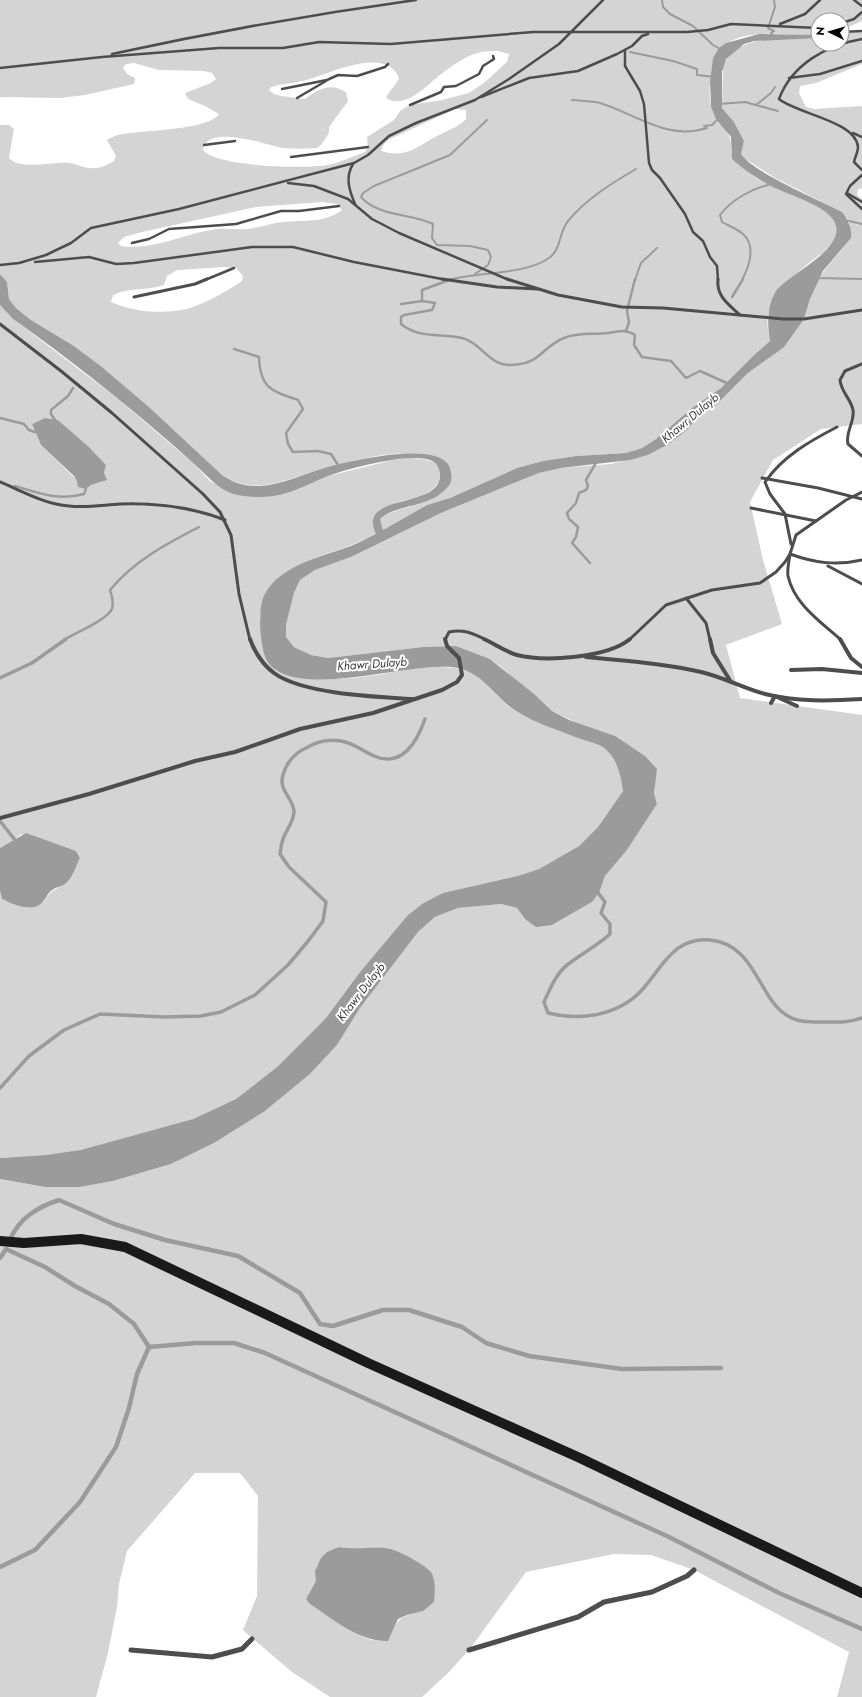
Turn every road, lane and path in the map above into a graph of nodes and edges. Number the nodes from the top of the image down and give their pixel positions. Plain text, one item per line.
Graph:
1 (416, 0) edge
2 (603, 0) edge
3 (820, 0) edge
4 (854, 0) edge
5 (862, 6) edge
6 (862, 12) edge
7 (850, 20) edge
8 (774, 25) junction
9 (810, 27) edge
10 (862, 31) edge
11 (570, 32) junction
12 (850, 32) edge
13 (652, 33) junction
14 (862, 39) edge
15 (625, 50) junction
16 (493, 56) dead end
17 (94, 57) junction
18 (862, 61) edge
19 (388, 64) dead end
20 (0, 68) edge
21 (788, 78) junction
22 (327, 80) junction
23 (282, 89) dead end
24 (479, 97) junction
25 (297, 98) dead end
26 (410, 105) dead end
27 (852, 133) junction
28 (862, 137) edge
29 (235, 141) dead end
30 (204, 145) dead end
31 (368, 147) dead end
32 (291, 157) dead end
33 (354, 163) junction
34 (862, 170) edge
35 (862, 175) edge
36 (283, 183) junction
37 (847, 193) junction
38 (862, 202) edge
39 (339, 206) dead end
40 (356, 206) junction
41 (862, 210) edge
42 (132, 243) dead end
43 (30, 262) junction
44 (0, 265) edge
45 (234, 268) dead end
46 (542, 290) junction
47 (134, 297) dead end
48 (862, 310) edge
49 (740, 315) junction
50 (0, 324) edge
51 (862, 364) edge
52 (837, 427) dead end
53 (862, 456) edge
54 (762, 478) dead end
55 (767, 479) junction
56 (0, 482) edge
57 (862, 492) edge
58 (852, 497) junction
59 (862, 499) edge
60 (751, 508) dead end
61 (785, 514) junction
62 (226, 520) junction
63 (816, 521) junction
64 (792, 544) junction
65 (790, 554) junction
66 (862, 560) edge
67 (826, 565) junction
68 (862, 584) edge
69 (686, 598) junction
70 (580, 657) junction
71 (862, 667) edge
72 (791, 670) dead end
73 (862, 673) edge
74 (732, 682) junction
75 (775, 696) junction
76 (862, 699) edge
77 (414, 700) junction
78 (771, 703) dead end
79 (797, 706) dead end
80 (0, 818) edge
81 (0, 1241) edge
82 (694, 1570) dead end
83 (862, 1593) edge
84 (252, 1639) dead end
85 (131, 1650) dead end
86 (469, 1650) dead end

1 - 17 street
2 - 11 street
3 - 8 street
4 - 5 street
6 - 7 street
8 - 9 street
8 - 13 street
10 - 12 street
11 - 13 street
11 - 17 street
11 - 24 street
13 - 15 street
14 - 21 street
15 - 24 street
15 - 49 street
16 - 26 street
17 - 20 street
18 - 21 street
19 - 22 street
21 - 27 street
22 - 23 street
22 - 25 street
24 - 33 street
27 - 28 street
27 - 34 street
29 - 30 street
31 - 32 street
33 - 36 street
33 - 40 street
35 - 37 street
36 - 40 street
36 - 43 street
37 - 38 street
37 - 41 street
39 - 42 street
40 - 46 street
43 - 44 street
43 - 46 street
45 - 47 street
46 - 49 street
48 - 49 street
50 - 62 street
51 - 53 street
52 - 55 street
54 - 55 street
55 - 58 street
55 - 61 street
56 - 62 street
57 - 58 street
58 - 59 street
58 - 63 street
60 - 61 street
61 - 63 street
61 - 64 street
62 - 77 street
63 - 64 street
64 - 65 street
65 - 67 street
65 - 69 street
65 - 71 street
66 - 67 street
67 - 68 street
69 - 70 street
69 - 74 street
70 - 74 street
70 - 77 street
72 - 73 street
74 - 75 street
75 - 76 street
75 - 78 street
75 - 79 street
77 - 80 street
81 - 83 main road
82 - 86 street
84 - 85 street

